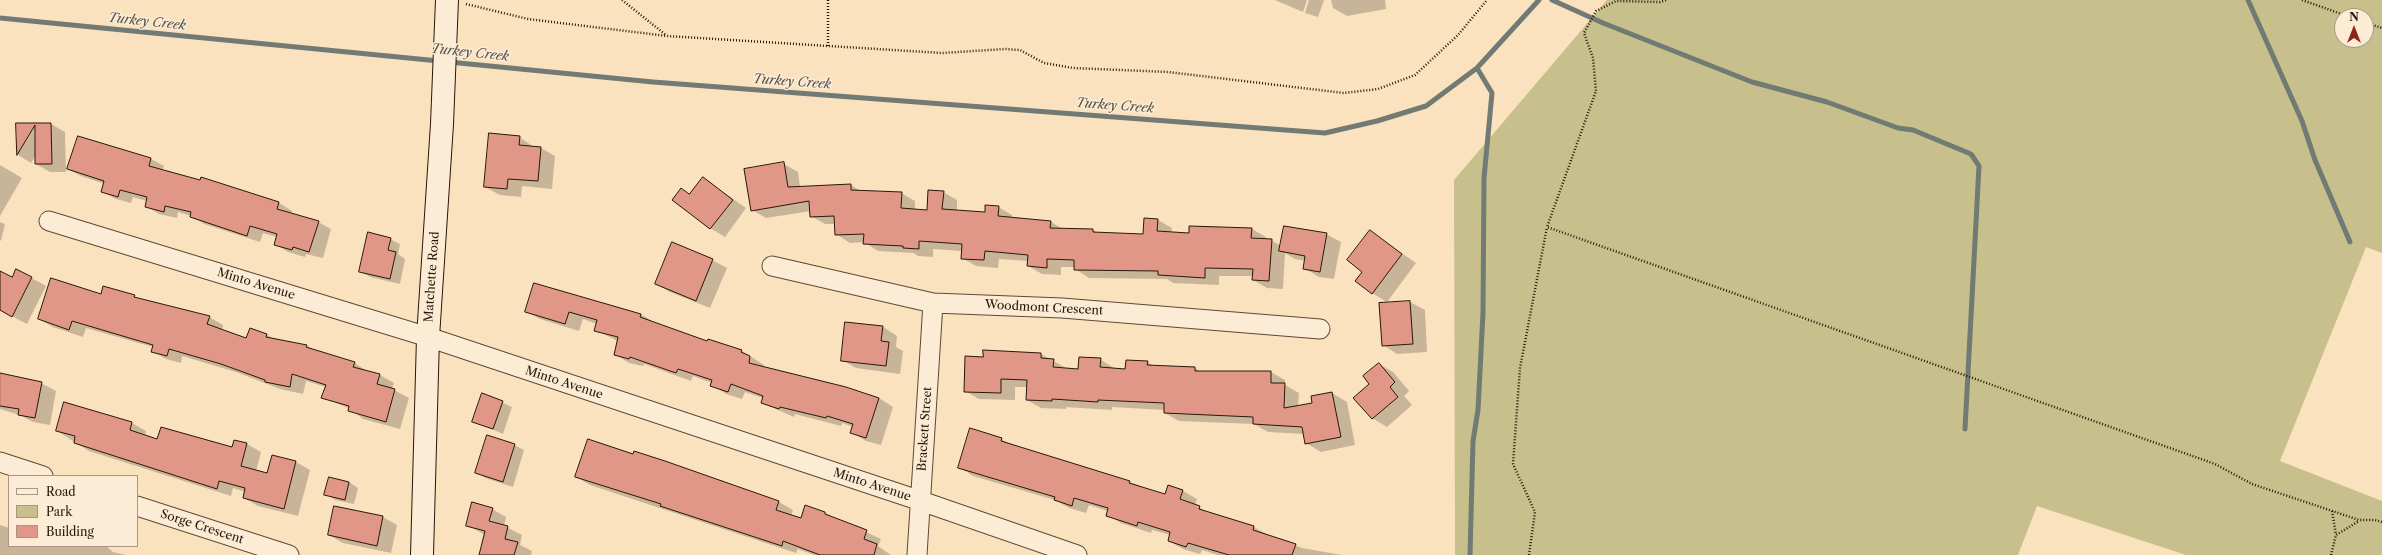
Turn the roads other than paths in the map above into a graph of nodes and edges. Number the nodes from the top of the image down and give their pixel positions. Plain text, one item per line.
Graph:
1 (454, 1) edge
2 (49, 221) dead end
3 (772, 266) dead end
4 (932, 303) junction
5 (1320, 329) dead end
6 (428, 337) junction
7 (0, 462) edge
8 (40, 475) edge
9 (921, 501) junction
10 (138, 506) edge
11 (289, 555) edge
12 (422, 555) edge
13 (917, 555) edge
14 (1076, 555) edge

1 - 6 street, Matchette Road
2 - 6 street, Minto Avenue
3 - 4 street, Woodmont Crescent
4 - 5 street, Woodmont Crescent
4 - 9 street, Brackett Street
6 - 9 street, Minto Avenue
6 - 12 street, Matchette Road
7 - 8 street
9 - 13 street, Brackett Street
9 - 14 street, Minto Avenue
10 - 11 street, Sorge Crescent

